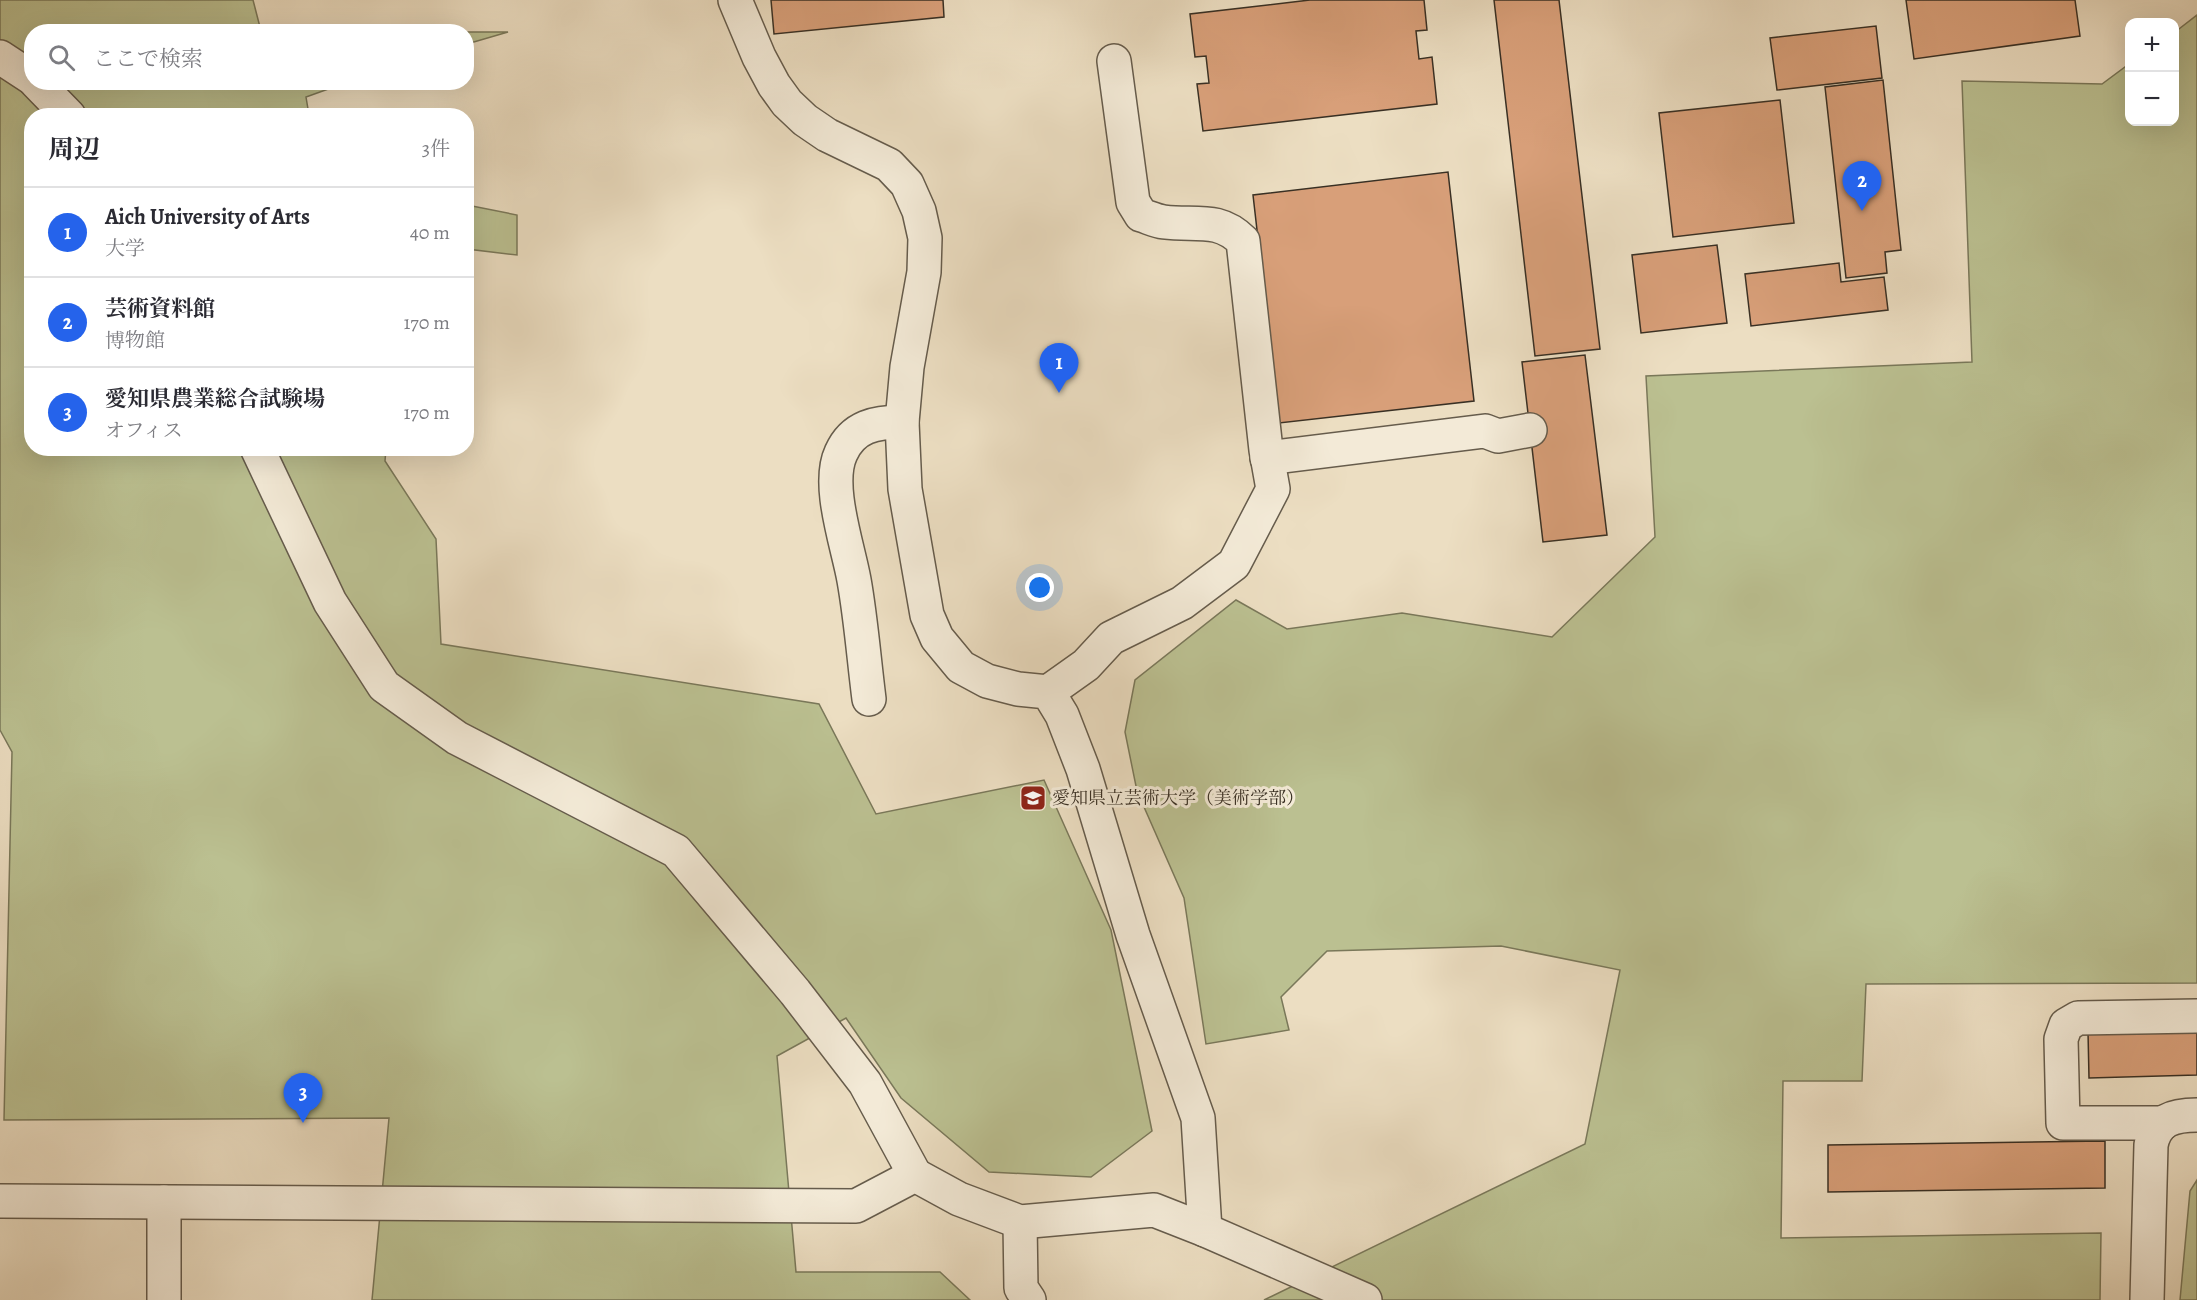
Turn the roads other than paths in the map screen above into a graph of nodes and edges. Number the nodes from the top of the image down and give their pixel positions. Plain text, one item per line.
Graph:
1 (735, 0) edge
2 (0, 57) edge
3 (1114, 62) dead end
4 (24, 73) edge
5 (44, 90) edge
6 (61, 108) edge
7 (902, 422) junction
8 (1530, 430) dead end
9 (261, 456) edge
10 (1267, 458) junction
11 (1048, 692) junction
12 (869, 699) dead end
13 (2197, 1016) edge
14 (2197, 1115) edge
15 (2163, 1123) junction
16 (915, 1175) junction
17 (0, 1201) edge
18 (164, 1202) junction
19 (1020, 1222) junction
20 (1205, 1230) junction
21 (164, 1300) edge
22 (1029, 1300) edge
23 (1365, 1300) edge
24 (2147, 1300) edge

1 - 7 street
2 - 4 street
3 - 10 street
5 - 6 street
7 - 11 street
7 - 12 street
8 - 10 street
9 - 16 street
10 - 11 street
11 - 20 street
13 - 15 street
14 - 15 street
15 - 24 street
16 - 18 street
16 - 19 street
17 - 18 street
18 - 21 street
19 - 20 street
19 - 22 street
20 - 23 street

